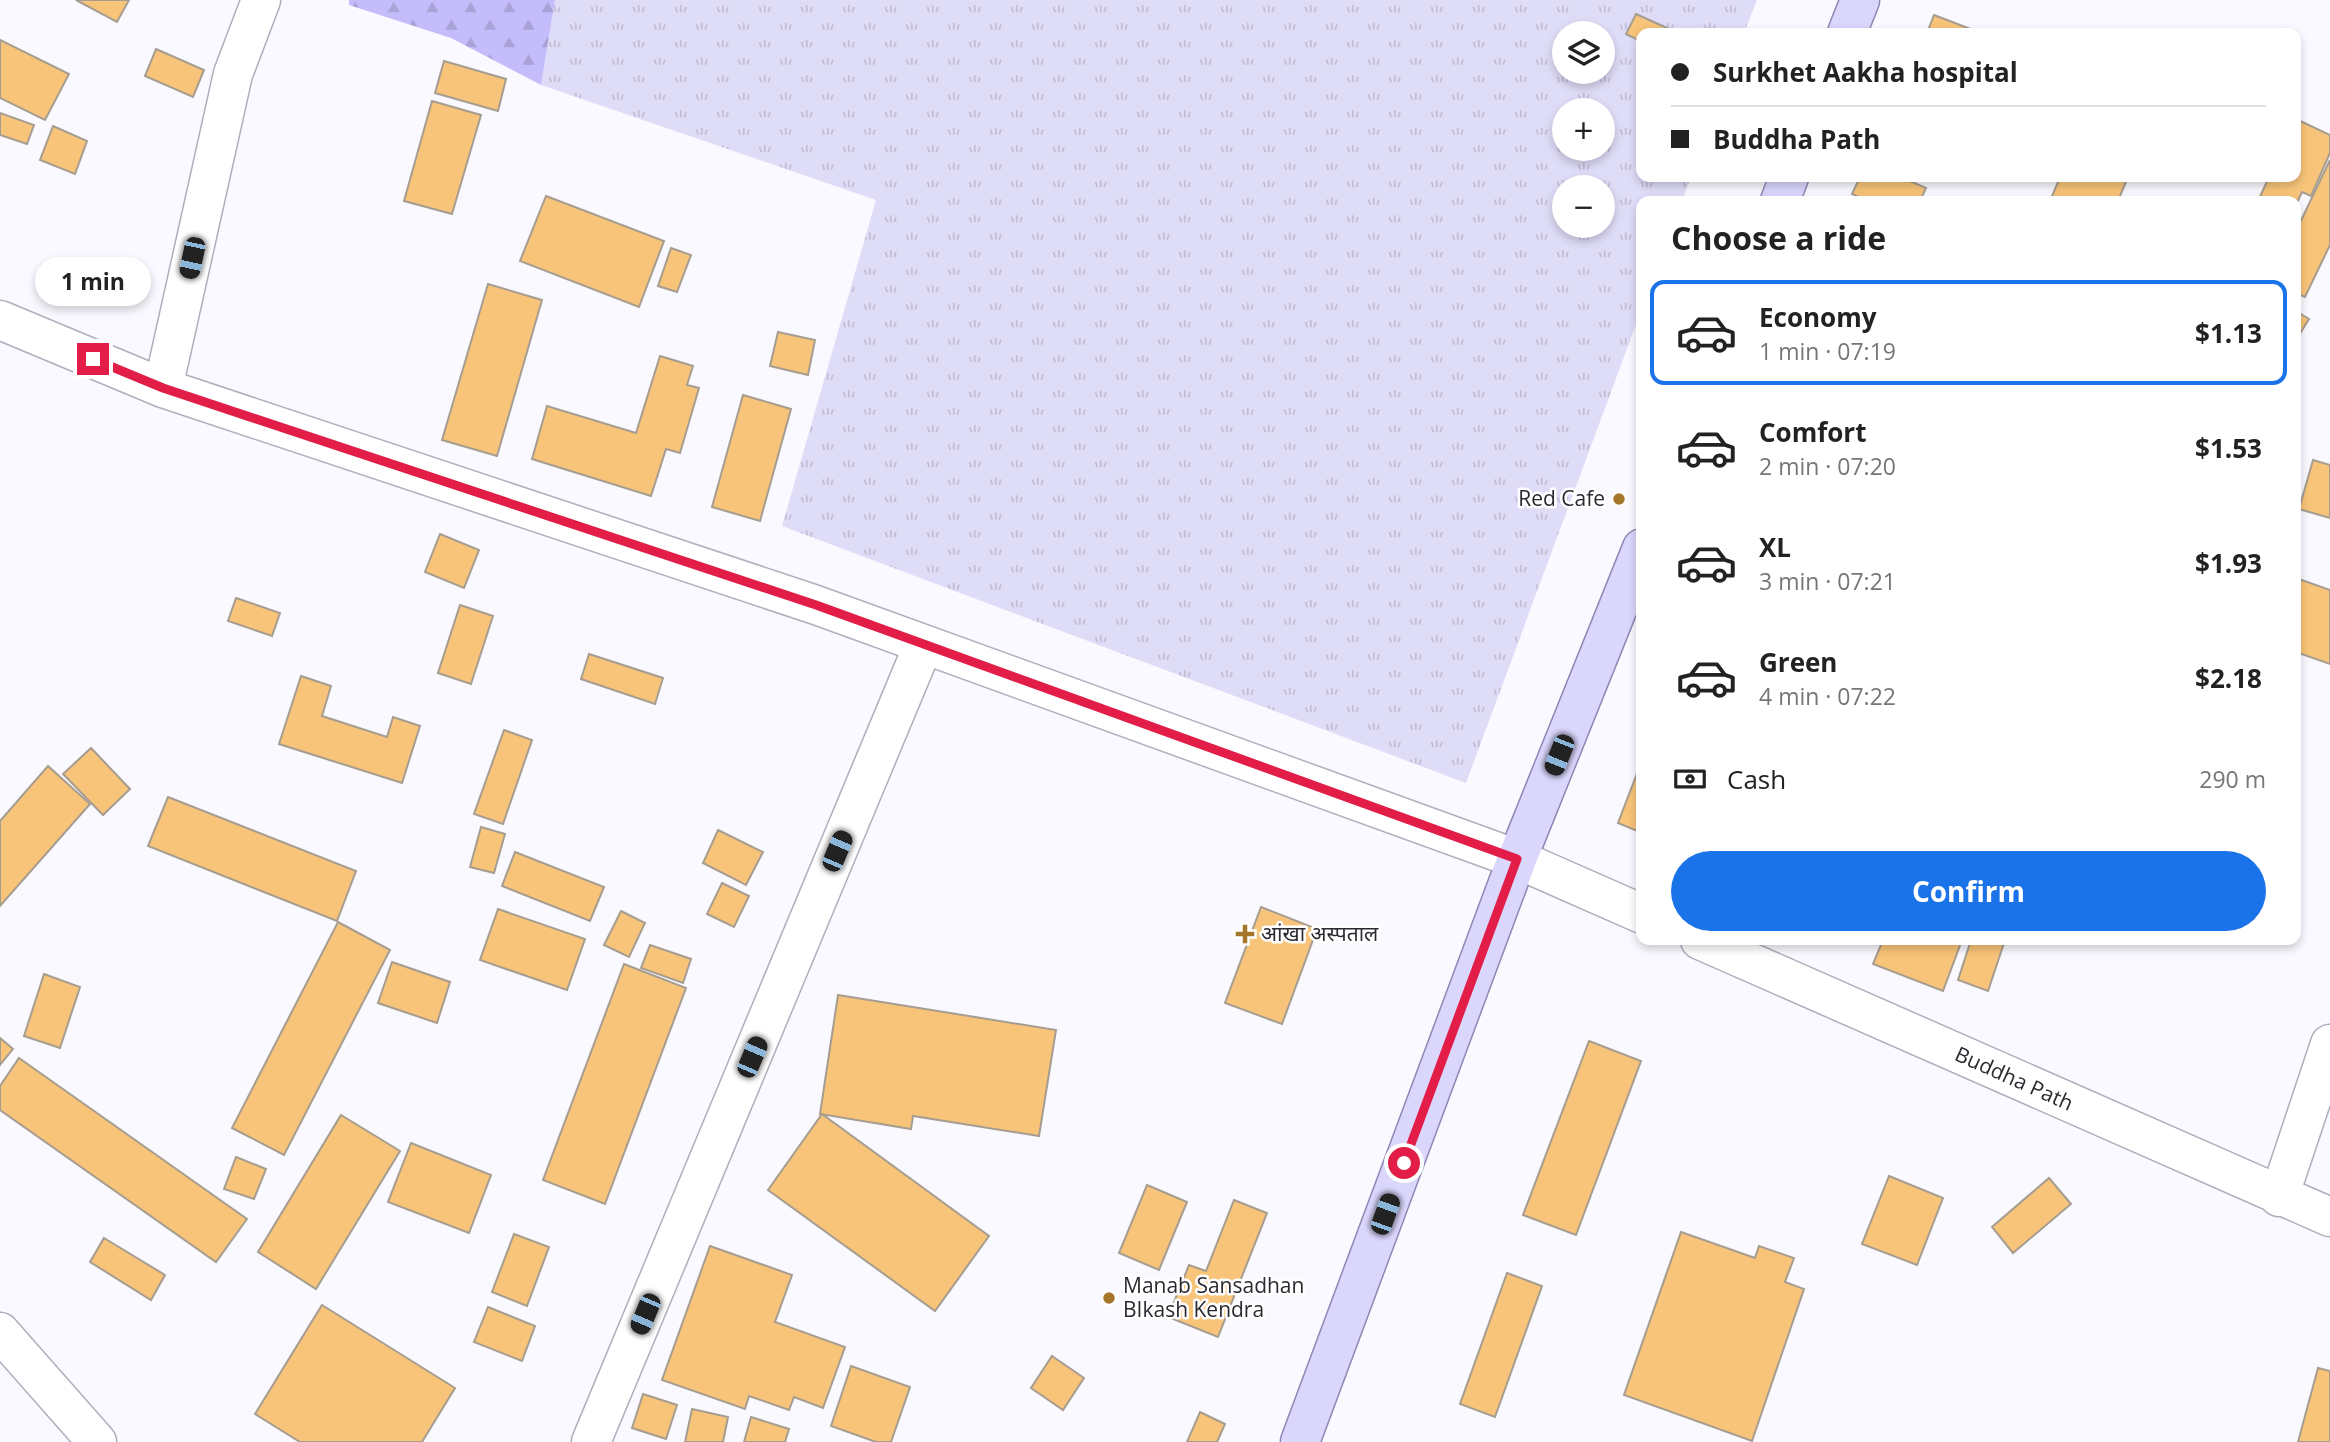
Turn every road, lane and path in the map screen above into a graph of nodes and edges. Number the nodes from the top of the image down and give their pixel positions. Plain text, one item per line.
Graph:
1 (261, 0) edge
2 (1860, 0) edge
3 (1849, 28) edge
4 (0, 320) edge
5 (163, 388) junction
6 (1636, 563) edge
7 (923, 646) junction
8 (1517, 859) junction
9 (1636, 911) edge
10 (1711, 945) edge
11 (2330, 1044) edge
12 (2279, 1197) junction
13 (2330, 1217) edge
14 (0, 1332) edge
15 (97, 1442) edge
16 (591, 1442) edge
17 (1300, 1442) edge

1 - 5 street
2 - 3 main road
4 - 5 street
5 - 7 street
6 - 8 main road
7 - 8 street
7 - 16 street
8 - 9 street
8 - 17 main road
10 - 12 street, Buddha Path
11 - 12 street
12 - 13 street, Buddha Path
14 - 15 street

